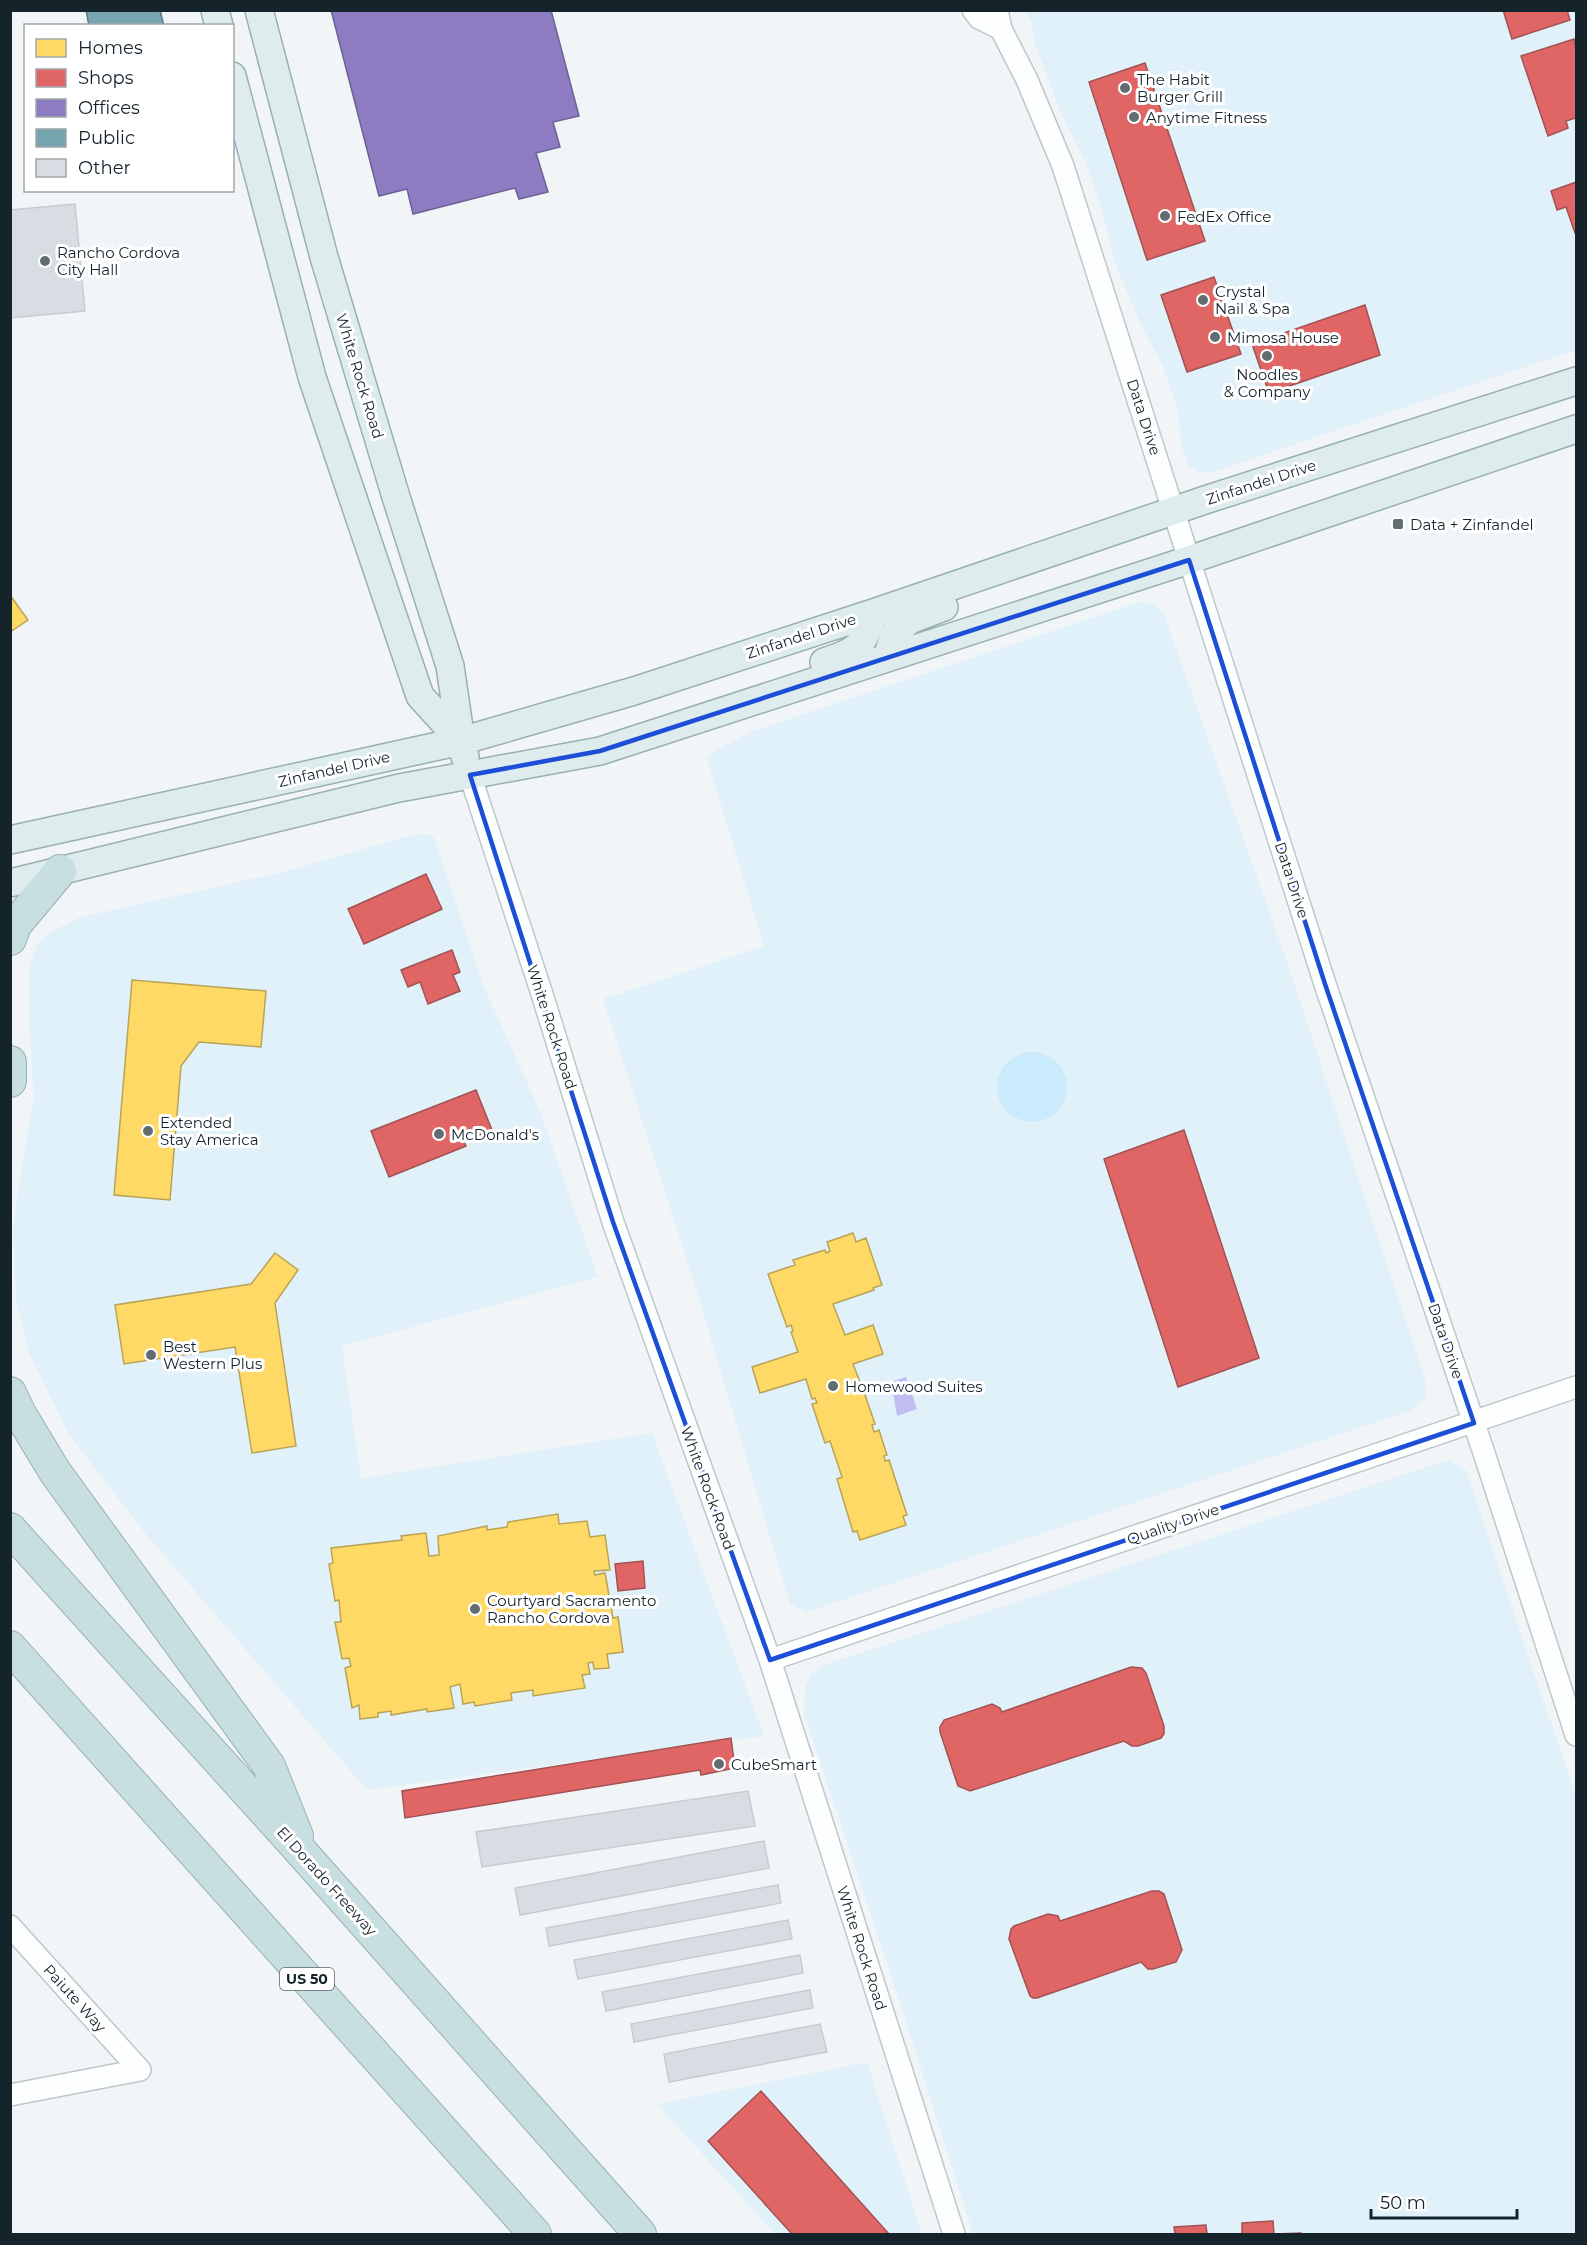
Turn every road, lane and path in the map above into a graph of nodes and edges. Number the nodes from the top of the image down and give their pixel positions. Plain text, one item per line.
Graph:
1 (259, 10) edge
2 (973, 10) edge
3 (999, 20) edge
4 (234, 84) edge
5 (1576, 381) edge
6 (1576, 429) edge
7 (1174, 510) junction
8 (1189, 560) junction
9 (966, 581) junction
10 (873, 613) junction
11 (887, 657) junction
12 (667, 729) junction
13 (461, 741) junction
14 (470, 775) junction
15 (10, 840) edge
16 (60, 870) junction
17 (10, 883) edge
18 (10, 939) edge
19 (10, 1062) edge
20 (10, 1080) edge
21 (1576, 1387) edge
22 (10, 1392) edge
23 (1474, 1423) junction
24 (10, 1529) edge
25 (10, 1647) edge
26 (770, 1660) junction
27 (10, 1668) edge
28 (80, 1724) junction
29 (1576, 1735) edge
30 (305, 1856) junction
31 (10, 1926) edge
32 (10, 2095) edge
33 (535, 2235) edge
34 (640, 2235) edge
35 (954, 2235) edge

1 - 13 main road, White Rock Road
2 - 3 street, Data Drive
3 - 7 street, Data Drive
4 - 13 main road, White Rock Road
5 - 7 main road, Zinfandel Drive
6 - 8 main road
7 - 8 street, Data Drive
7 - 9 main road, Zinfandel Drive
8 - 11 main road
8 - 23 street, Data Drive
9 - 10 main road, Zinfandel Drive
9 - 11 main road
10 - 12 main road
10 - 13 main road, Zinfandel Drive
11 - 12 main road
12 - 14 main road
13 - 14 main road, White Rock Road
13 - 15 main road, Zinfandel Drive
14 - 16 main road
14 - 26 street, White Rock Road
16 - 17 main road
16 - 18 highway
19 - 20 highway
21 - 23 street, Quality Drive
22 - 30 highway
23 - 26 street, Quality Drive
23 - 29 street, Data Drive
24 - 30 highway, El Dorado Freeway
25 - 28 highway, US 50
26 - 35 street, White Rock Road
27 - 28 highway
28 - 33 highway, US 50
30 - 34 highway, El Dorado Freeway
31 - 32 street, Paiute Way

